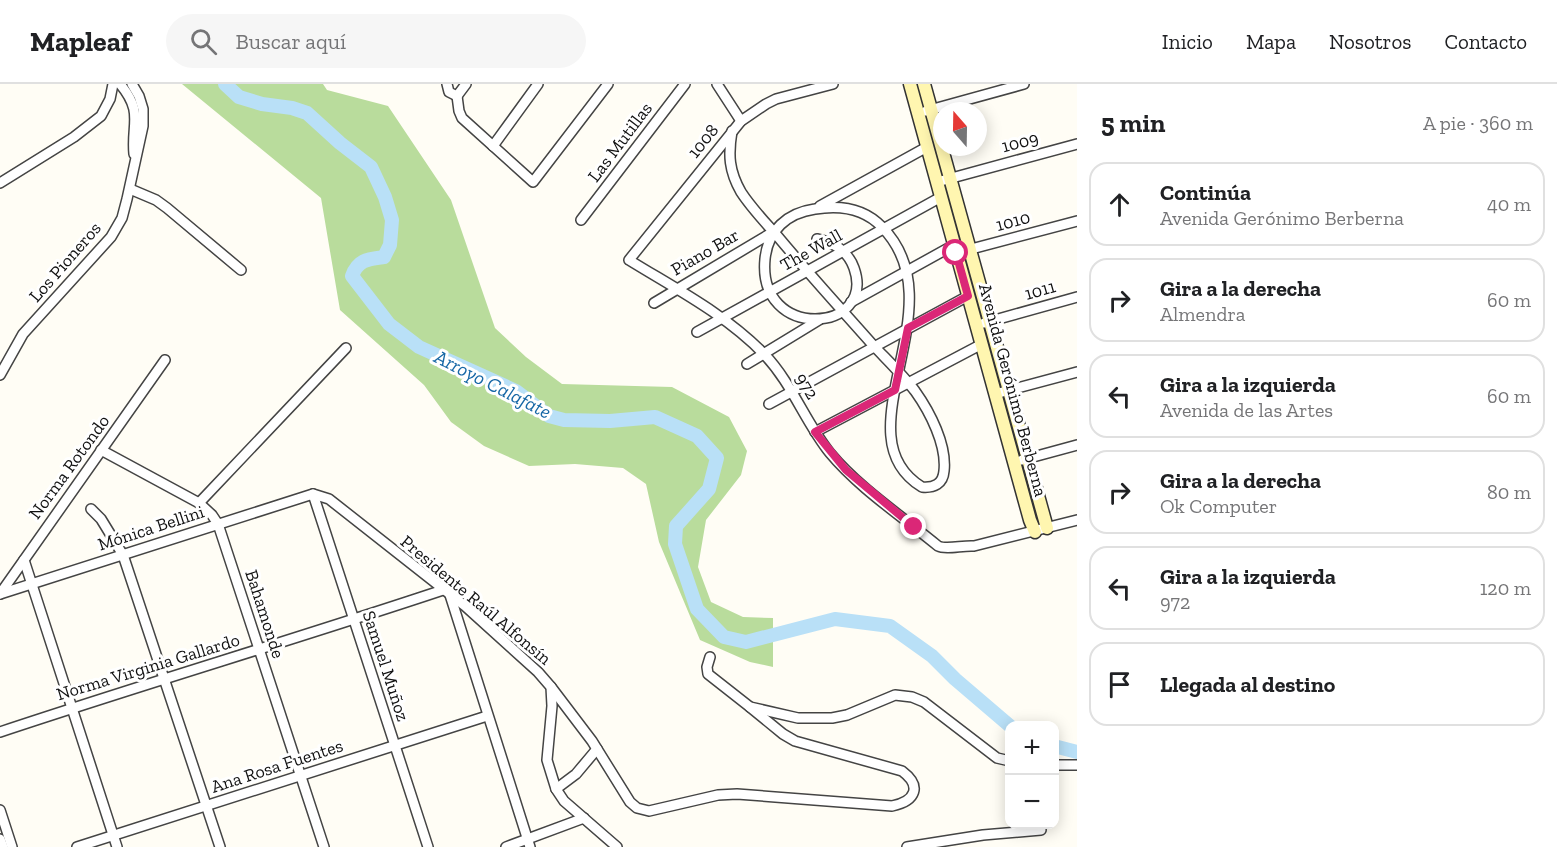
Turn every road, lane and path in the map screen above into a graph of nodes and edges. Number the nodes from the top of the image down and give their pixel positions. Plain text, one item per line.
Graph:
1 (113, 84) edge
2 (120, 84) edge
3 (132, 84) edge
4 (447, 84) edge
5 (466, 84) edge
6 (538, 84) edge
7 (608, 84) edge
8 (685, 84) edge
9 (717, 84) edge
10 (833, 84) edge
11 (910, 84) edge
12 (924, 84) edge
13 (1024, 84) edge
14 (457, 96) junction
15 (932, 110) junction
16 (918, 113) junction
17 (741, 121) junction
18 (732, 131) junction
19 (1077, 144) edge
20 (493, 146) junction
21 (927, 147) junction
22 (134, 162) junction
23 (943, 180) junction
24 (0, 183) edge
25 (130, 189) junction
26 (941, 197) junction
27 (815, 209) junction
28 (581, 220) dead end
29 (1077, 221) edge
30 (884, 228) junction
31 (773, 231) junction
32 (816, 239) dead end
33 (960, 249) junction
34 (843, 251) junction
35 (628, 261) joint
36 (241, 270) dead end
37 (806, 270) junction
38 (906, 271) junction
39 (675, 288) junction
40 (770, 291) junction
41 (968, 296) junction
42 (1077, 297) edge
43 (851, 302) junction
44 (654, 303) dead end
45 (843, 311) junction
46 (724, 319) junction
47 (820, 319) junction
48 (983, 323) junction
49 (908, 328) junction
50 (697, 332) dead end
51 (982, 344) junction
52 (874, 346) junction
53 (346, 348) dead end
54 (763, 354) junction
55 (165, 360) dead end
56 (747, 364) dead end
57 (1077, 372) edge
58 (899, 373) junction
59 (0, 375) edge
60 (908, 383) junction
61 (895, 390) junction
62 (1008, 391) junction
63 (792, 392) junction
64 (995, 394) junction
65 (769, 404) dead end
66 (815, 432) junction
67 (1077, 445) edge
68 (101, 450) junction
69 (1027, 459) junction
70 (1014, 462) junction
71 (313, 494) junction
72 (199, 503) junction
73 (91, 509) dead end
74 (1077, 520) edge
75 (218, 524) junction
76 (1041, 530) junction
77 (123, 555) junction
78 (24, 560) junction
79 (31, 584) junction
80 (446, 592) junction
81 (0, 594) edge
82 (354, 620) junction
83 (260, 650) junction
84 (710, 657) dead end
85 (164, 678) junction
86 (551, 687) junction
87 (750, 707) junction
88 (72, 708) junction
89 (487, 716) junction
90 (0, 732) edge
91 (395, 746) junction
92 (597, 749) junction
93 (1005, 760) edge
94 (1059, 765) edge
95 (1077, 765) edge
96 (301, 776) junction
97 (556, 789) junction
98 (207, 806) junction
99 (0, 810) edge
100 (585, 818) junction
101 (1041, 830) dead end
102 (113, 835) junction
103 (0, 839) edge
104 (528, 843) edge
105 (3, 847) edge
106 (12, 847) edge
107 (77, 847) edge
108 (117, 847) edge
109 (220, 847) edge
110 (324, 847) edge
111 (428, 847) edge
112 (506, 847) edge
113 (617, 847) edge
114 (907, 847) edge

1 - 24 street
2 - 22 street, Los Pioneros
3 - 22 street, Los Pioneros
4 - 14 street
5 - 14 street
6 - 20 street
7 - 20 street
8 - 28 street, Las Mutillas
9 - 17 street
10 - 17 street, 1008
11 - 16 street, Avenida Gerónimo Berberna
12 - 15 street, Avenida Gerónimo Berberna
13 - 15 street
14 - 20 street
15 - 16 street
15 - 23 street, Avenida Gerónimo Berberna
16 - 21 street, Avenida Gerónimo Berberna
17 - 18 street, 1008
18 - 31 street
18 - 35 street, 1008
19 - 23 street, 1009
21 - 23 street, Avenida Gerónimo Berberna
21 - 27 street
22 - 25 street, Los Pioneros
23 - 26 street, Avenida Gerónimo Berberna
23 - 33 street, Avenida Gerónimo Berberna
25 - 36 street
25 - 59 street, Los Pioneros
26 - 30 street, The Wall
26 - 33 street, Avenida Gerónimo Berberna
27 - 30 street
27 - 31 street, Piano Bar
29 - 33 street, 1010
30 - 34 street, The Wall
30 - 38 street
31 - 37 street
31 - 39 street, Piano Bar
31 - 40 street
32 - 34 street
33 - 38 street, 1010
33 - 41 street, Avenida Gerónimo Berberna
33 - 48 street, Avenida Gerónimo Berberna
34 - 37 street, The Wall
34 - 43 street
35 - 39 street, 972
37 - 40 street, The Wall
37 - 45 street
38 - 43 street, 1010
38 - 49 street
39 - 44 street, Piano Bar
39 - 46 street, 972
40 - 46 street, The Wall
40 - 47 street
41 - 48 street, Avenida Gerónimo Berberna
41 - 49 street
42 - 48 street, 1011
43 - 45 street
45 - 47 street
45 - 52 street
46 - 50 street, The Wall
46 - 54 street, 972
47 - 54 street
48 - 51 street, Avenida Gerónimo Berberna
48 - 62 street, Avenida Gerónimo Berberna
49 - 52 street
49 - 58 street
51 - 60 street
51 - 64 street, Avenida Gerónimo Berberna
52 - 58 street
52 - 63 street
53 - 72 street
54 - 56 street
54 - 63 street, 972
55 - 68 street, Norma Rotondo
57 - 62 street
58 - 60 street
58 - 61 street
60 - 61 street
60 - 61 street
61 - 66 street
62 - 64 street
62 - 69 street, Avenida Gerónimo Berberna
63 - 65 street
63 - 66 street, 972
64 - 70 street, Avenida Gerónimo Berberna
66 - 76 street, 972
67 - 69 street
68 - 72 street, Bahamonde
68 - 78 street, Norma Rotondo
69 - 70 street
69 - 76 street, Avenida Gerónimo Berberna
70 - 76 street, Avenida Gerónimo Berberna
71 - 75 street, Mónica Bellini
71 - 80 street, Presidente Raúl Alfonsín
71 - 82 street, Samuel Muñoz
72 - 75 street, Bahamonde
73 - 77 street
74 - 76 street, 972
75 - 77 street, Mónica Bellini
75 - 83 street, Bahamonde
77 - 79 street, Mónica Bellini
77 - 85 street
78 - 79 street
78 - 81 street, Norma Rotondo
79 - 81 street, Mónica Bellini
79 - 88 street
80 - 82 street, Norma Virginia Gallardo
80 - 86 street, Presidente Raúl Alfonsín
80 - 89 street
82 - 83 street, Norma Virginia Gallardo
82 - 91 street, Samuel Muñoz
83 - 85 street, Norma Virginia Gallardo
83 - 96 street, Bahamonde
84 - 87 street
85 - 88 street, Norma Virginia Gallardo
85 - 98 street
86 - 92 street
86 - 97 street, Presidente Raúl Alfonsín
87 - 92 street
87 - 93 street
88 - 90 street, Norma Virginia Gallardo
88 - 102 street
89 - 91 street, Ana Rosa Fuentes
89 - 104 street
91 - 96 street, Ana Rosa Fuentes
91 - 111 street, Samuel Muñoz
92 - 97 street
94 - 95 street
96 - 98 street, Ana Rosa Fuentes
96 - 110 street, Bahamonde
97 - 100 street, Presidente Raúl Alfonsín
98 - 102 street, Ana Rosa Fuentes
98 - 109 street
99 - 106 street
100 - 104 street
100 - 113 street, Presidente Raúl Alfonsín
101 - 114 street
102 - 107 street, Ana Rosa Fuentes
102 - 108 street
103 - 105 street
104 - 112 street

